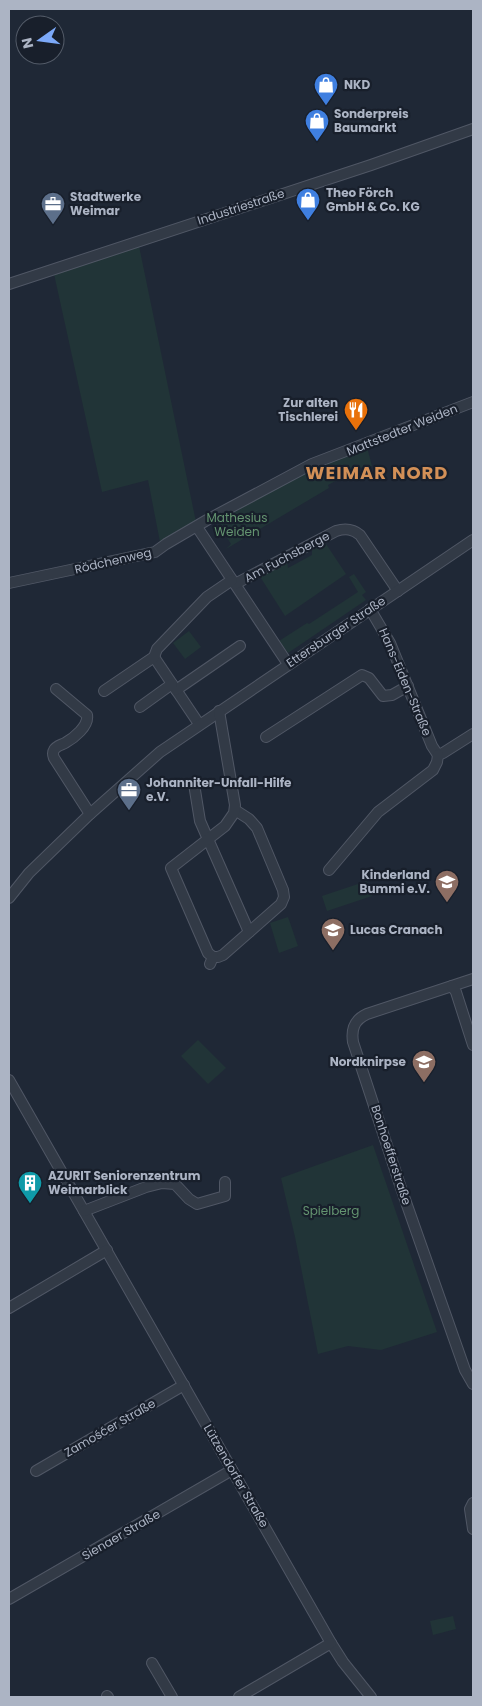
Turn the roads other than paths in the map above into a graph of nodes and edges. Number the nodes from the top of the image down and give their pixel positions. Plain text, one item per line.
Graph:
1 (473, 129) edge
2 (9, 284) edge
3 (473, 402) edge
4 (198, 527) junction
5 (473, 540) edge
6 (234, 582) junction
7 (9, 583) edge
8 (398, 591) junction
9 (370, 609) junction
10 (240, 646) dead end
11 (154, 657) junction
12 (288, 664) junction
13 (408, 686) junction
14 (174, 687) junction
15 (56, 689) dead end
16 (104, 691) dead end
17 (140, 706) dead end
18 (219, 711) junction
19 (199, 724) junction
20 (473, 734) edge
21 (266, 737) dead end
22 (438, 755) junction
23 (194, 784) dead end
24 (235, 810) junction
25 (90, 814) junction
26 (208, 839) junction
27 (329, 870) dead end
28 (9, 898) edge
29 (249, 932) junction
30 (473, 979) edge
31 (452, 986) junction
32 (473, 1045) edge
33 (9, 1080) edge
34 (225, 1182) dead end
35 (84, 1211) junction
36 (107, 1250) junction
37 (9, 1308) edge
38 (473, 1384) edge
39 (184, 1385) junction
40 (36, 1470) dead end
41 (232, 1470) junction
42 (473, 1503) edge
43 (473, 1529) edge
44 (9, 1599) edge
45 (331, 1643) junction
46 (152, 1663) dead end
47 (172, 1697) edge
48 (239, 1697) edge
49 (371, 1697) edge

1 - 2 street, Industriestraße
3 - 4 street, Mattstedter Weiden
4 - 6 street
4 - 7 street, Rödchenweg
5 - 8 street, Ettersburger Straße
6 - 8 street, Am Fuchsberge
6 - 11 street, Am Fuchsberge
6 - 12 street
8 - 9 street, Ettersburger Straße
9 - 12 street, Ettersburger Straße
9 - 13 street, Hans-Eiden-Straße
10 - 14 street
11 - 14 street
11 - 16 street, Am Fuchsberge
12 - 18 street, Ettersburger Straße
13 - 21 street
13 - 22 street, Hans-Eiden-Straße
14 - 17 street
14 - 19 street
15 - 25 street
18 - 19 street, Ettersburger Straße
18 - 24 street
19 - 25 street, Ettersburger Straße
20 - 22 street
22 - 27 street
23 - 26 street
24 - 26 street
24 - 29 street
25 - 28 street, Ettersburger Straße
26 - 29 street
26 - 29 street
30 - 31 street, Bonhoefferstraße
31 - 32 street
31 - 38 street, Bonhoefferstraße
33 - 35 street, Lützendorfer Straße
34 - 35 street
35 - 36 street, Lützendorfer Straße
36 - 37 street
36 - 39 street, Lützendorfer Straße
39 - 40 street, Zamośćer Straße
39 - 41 street, Lützendorfer Straße
41 - 44 street, Sienaer Straße
41 - 45 street, Lützendorfer Straße
42 - 43 street
45 - 48 street
45 - 49 street, Lützendorfer Straße
46 - 47 street

